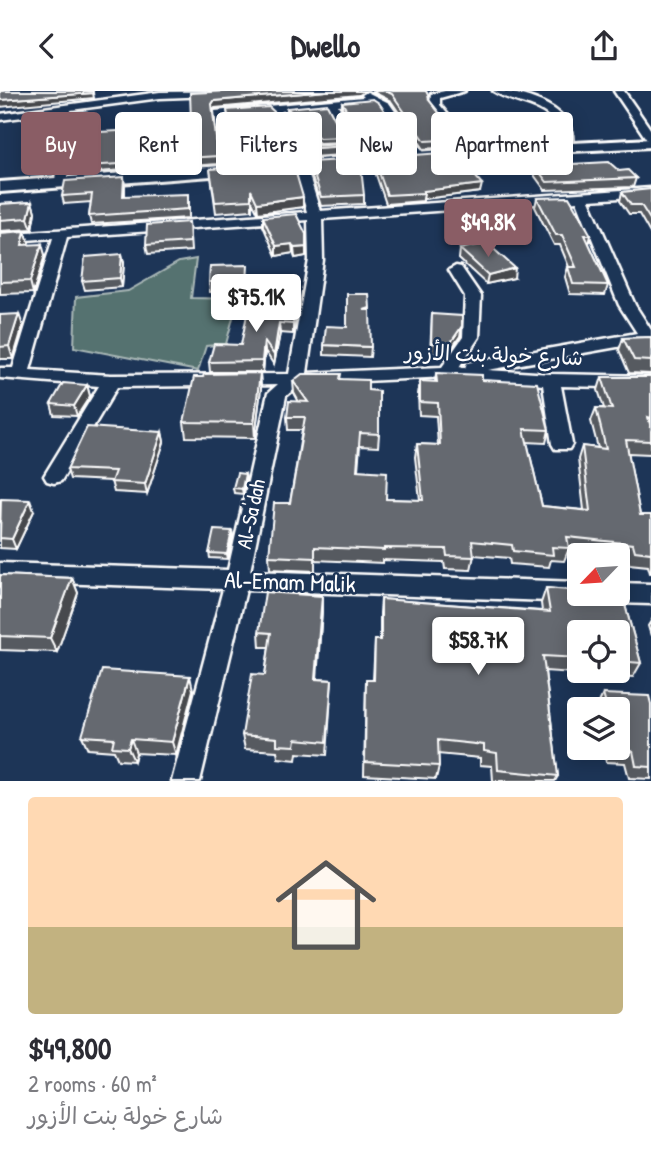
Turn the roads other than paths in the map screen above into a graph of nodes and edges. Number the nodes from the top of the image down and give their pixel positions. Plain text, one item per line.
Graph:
1 (266, 91) edge
2 (356, 91) edge
3 (460, 91) edge
4 (498, 91) edge
5 (619, 91) edge
6 (160, 93) edge
7 (370, 94) edge
8 (332, 104) junction
9 (272, 108) junction
10 (66, 109) junction
11 (230, 112) edge
12 (441, 112) edge
13 (550, 112) edge
14 (0, 117) edge
15 (651, 138) edge
16 (651, 143) edge
17 (573, 147) edge
18 (431, 156) edge
19 (421, 157) junction
20 (322, 164) edge
21 (216, 172) edge
22 (303, 175) edge
23 (61, 182) junction
24 (0, 187) edge
25 (651, 192) edge
26 (581, 196) junction
27 (315, 216) junction
28 (61, 234) junction
29 (0, 237) edge
30 (456, 270) dead end
31 (649, 336) edge
32 (447, 372) junction
33 (0, 373) edge
34 (19, 376) junction
35 (296, 379) junction
36 (551, 380) junction
37 (111, 381) junction
38 (651, 383) edge
39 (562, 444) dead end
40 (54, 476) dead end
41 (0, 572) edge
42 (237, 580) junction
43 (567, 592) edge
44 (630, 593) edge
45 (651, 594) edge
46 (186, 781) edge

1 - 6 street
2 - 7 street
3 - 12 street
4 - 13 street
5 - 15 street
6 - 10 street
7 - 8 street
7 - 19 street
8 - 9 street
8 - 9 street
9 - 11 street
10 - 14 street
10 - 23 street
16 - 17 street
18 - 19 street
19 - 20 street
21 - 23 street
22 - 27 street
23 - 24 street
25 - 26 street
26 - 27 street
26 - 31 street
27 - 28 street
27 - 35 street
28 - 29 street
28 - 34 street
30 - 32 street
31 - 32 street
32 - 35 street, شارع خولة بنت الأزور
32 - 36 street, شارع خولة بنت الأزور
33 - 34 street, شارع خولة بنت الأزور
34 - 37 street, شارع خولة بنت الأزور
35 - 37 street, شارع خولة بنت الأزور
35 - 42 street, Al-Sa'dah
36 - 38 street, شارع خولة بنت الأزور
36 - 39 street
37 - 40 street
41 - 42 street, Al-Emam Malik
42 - 43 street, Al-Emam Malik
42 - 46 street, Al-Sa'dah
44 - 45 street

